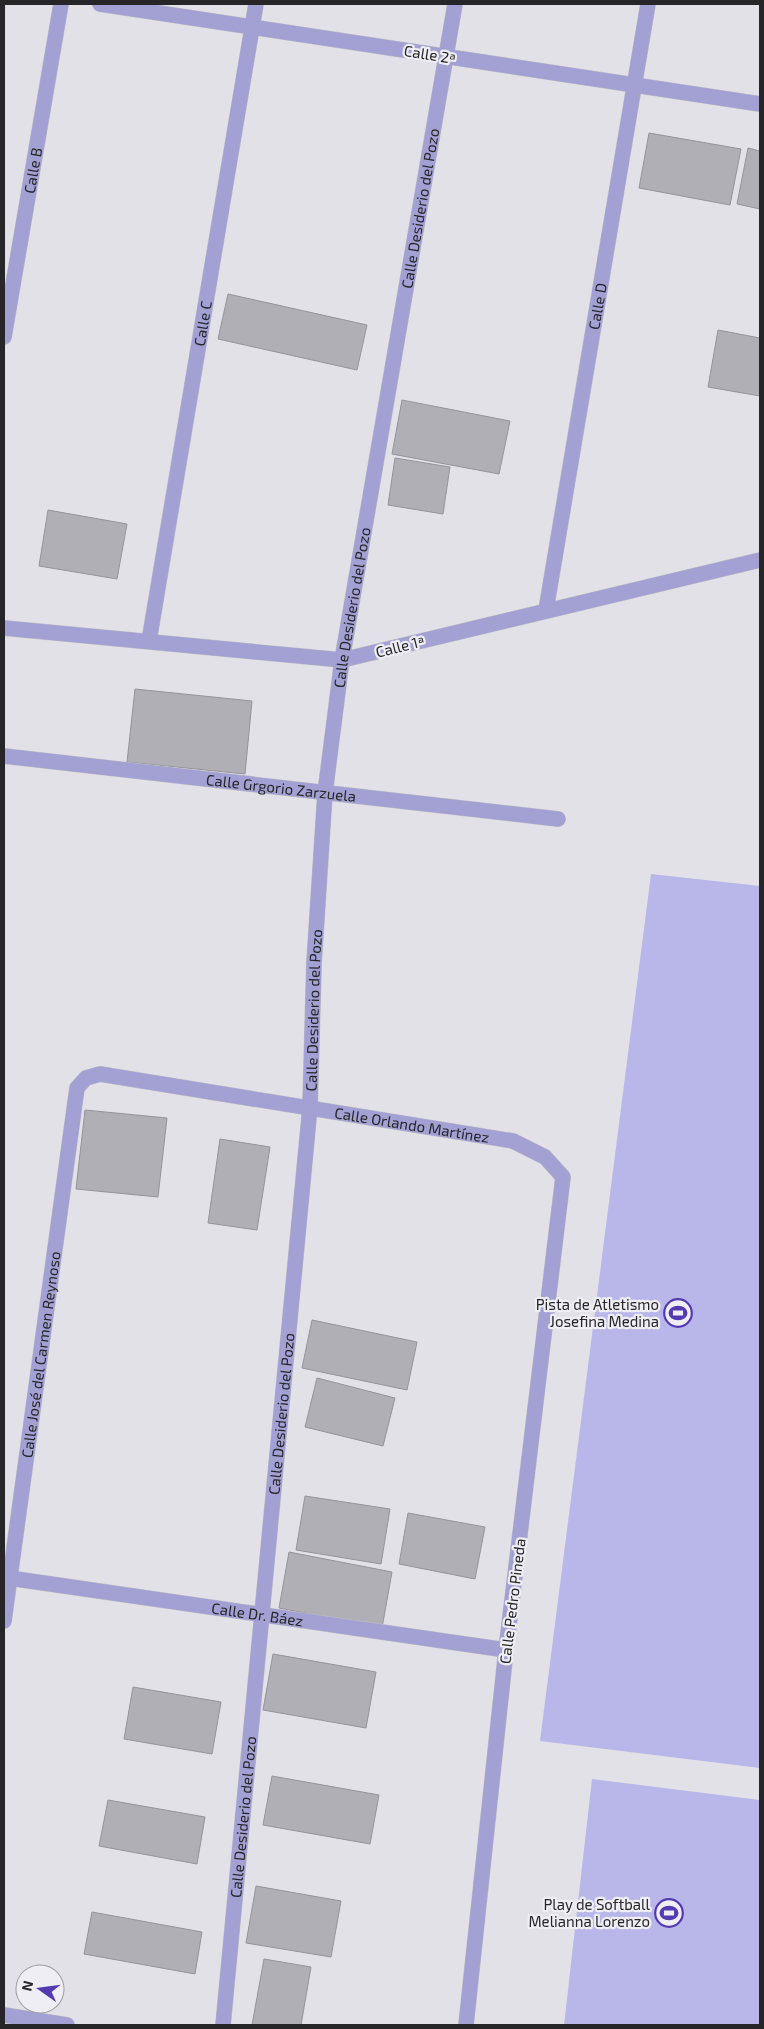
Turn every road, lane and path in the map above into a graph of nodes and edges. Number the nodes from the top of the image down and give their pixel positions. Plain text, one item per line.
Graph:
1 (61, 4) edge
2 (100, 4) edge
3 (256, 4) edge
4 (455, 4) edge
5 (648, 4) edge
6 (252, 27) junction
7 (447, 56) junction
8 (636, 85) junction
9 (760, 104) edge
10 (4, 337) edge
11 (760, 560) edge
12 (546, 610) junction
13 (4, 628) edge
14 (149, 641) junction
15 (342, 660) junction
16 (4, 756) edge
17 (325, 793) junction
18 (558, 819) dead end
19 (76, 1088) joint
20 (310, 1107) junction
21 (563, 1177) joint
22 (9, 1578) junction
23 (262, 1615) junction
24 (4, 1621) edge
25 (506, 1650) junction
26 (4, 2015) edge
27 (67, 2025) edge
28 (224, 2025) edge
29 (466, 2025) edge

1 - 10 street, Calle B
2 - 6 street, Calle 2ª
3 - 6 street, Calle C
4 - 7 street, Calle Desiderio del Pozo
5 - 8 street, Calle D
6 - 7 street, Calle 2ª
6 - 14 street, Calle C
7 - 8 street, Calle 2ª
7 - 15 street, Calle Desiderio del Pozo
8 - 9 street, Calle 2ª
8 - 12 street, Calle D
11 - 12 street, Calle 1ª
12 - 15 street, Calle 1ª
13 - 14 street, Calle 1ª
14 - 15 street, Calle 1ª
15 - 17 street, Calle Desiderio del Pozo
16 - 17 street, Calle Grgorio Zarzuela
17 - 18 street, Calle Grgorio Zarzuela
17 - 20 street, Calle Desiderio del Pozo
19 - 20 street, Calle Orlando Martínez
19 - 22 street, Calle José del Carmen Reynoso
20 - 21 street, Calle Orlando Martínez
20 - 23 street, Calle Desiderio del Pozo
21 - 25 street, Calle Pedro Pineda
22 - 23 street, Calle Dr. Báez
22 - 24 street, Calle José del Carmen Reynoso
23 - 25 street, Calle Dr. Báez
23 - 28 street, Calle Desiderio del Pozo
25 - 29 street, Calle Pedro Pineda
26 - 27 street

